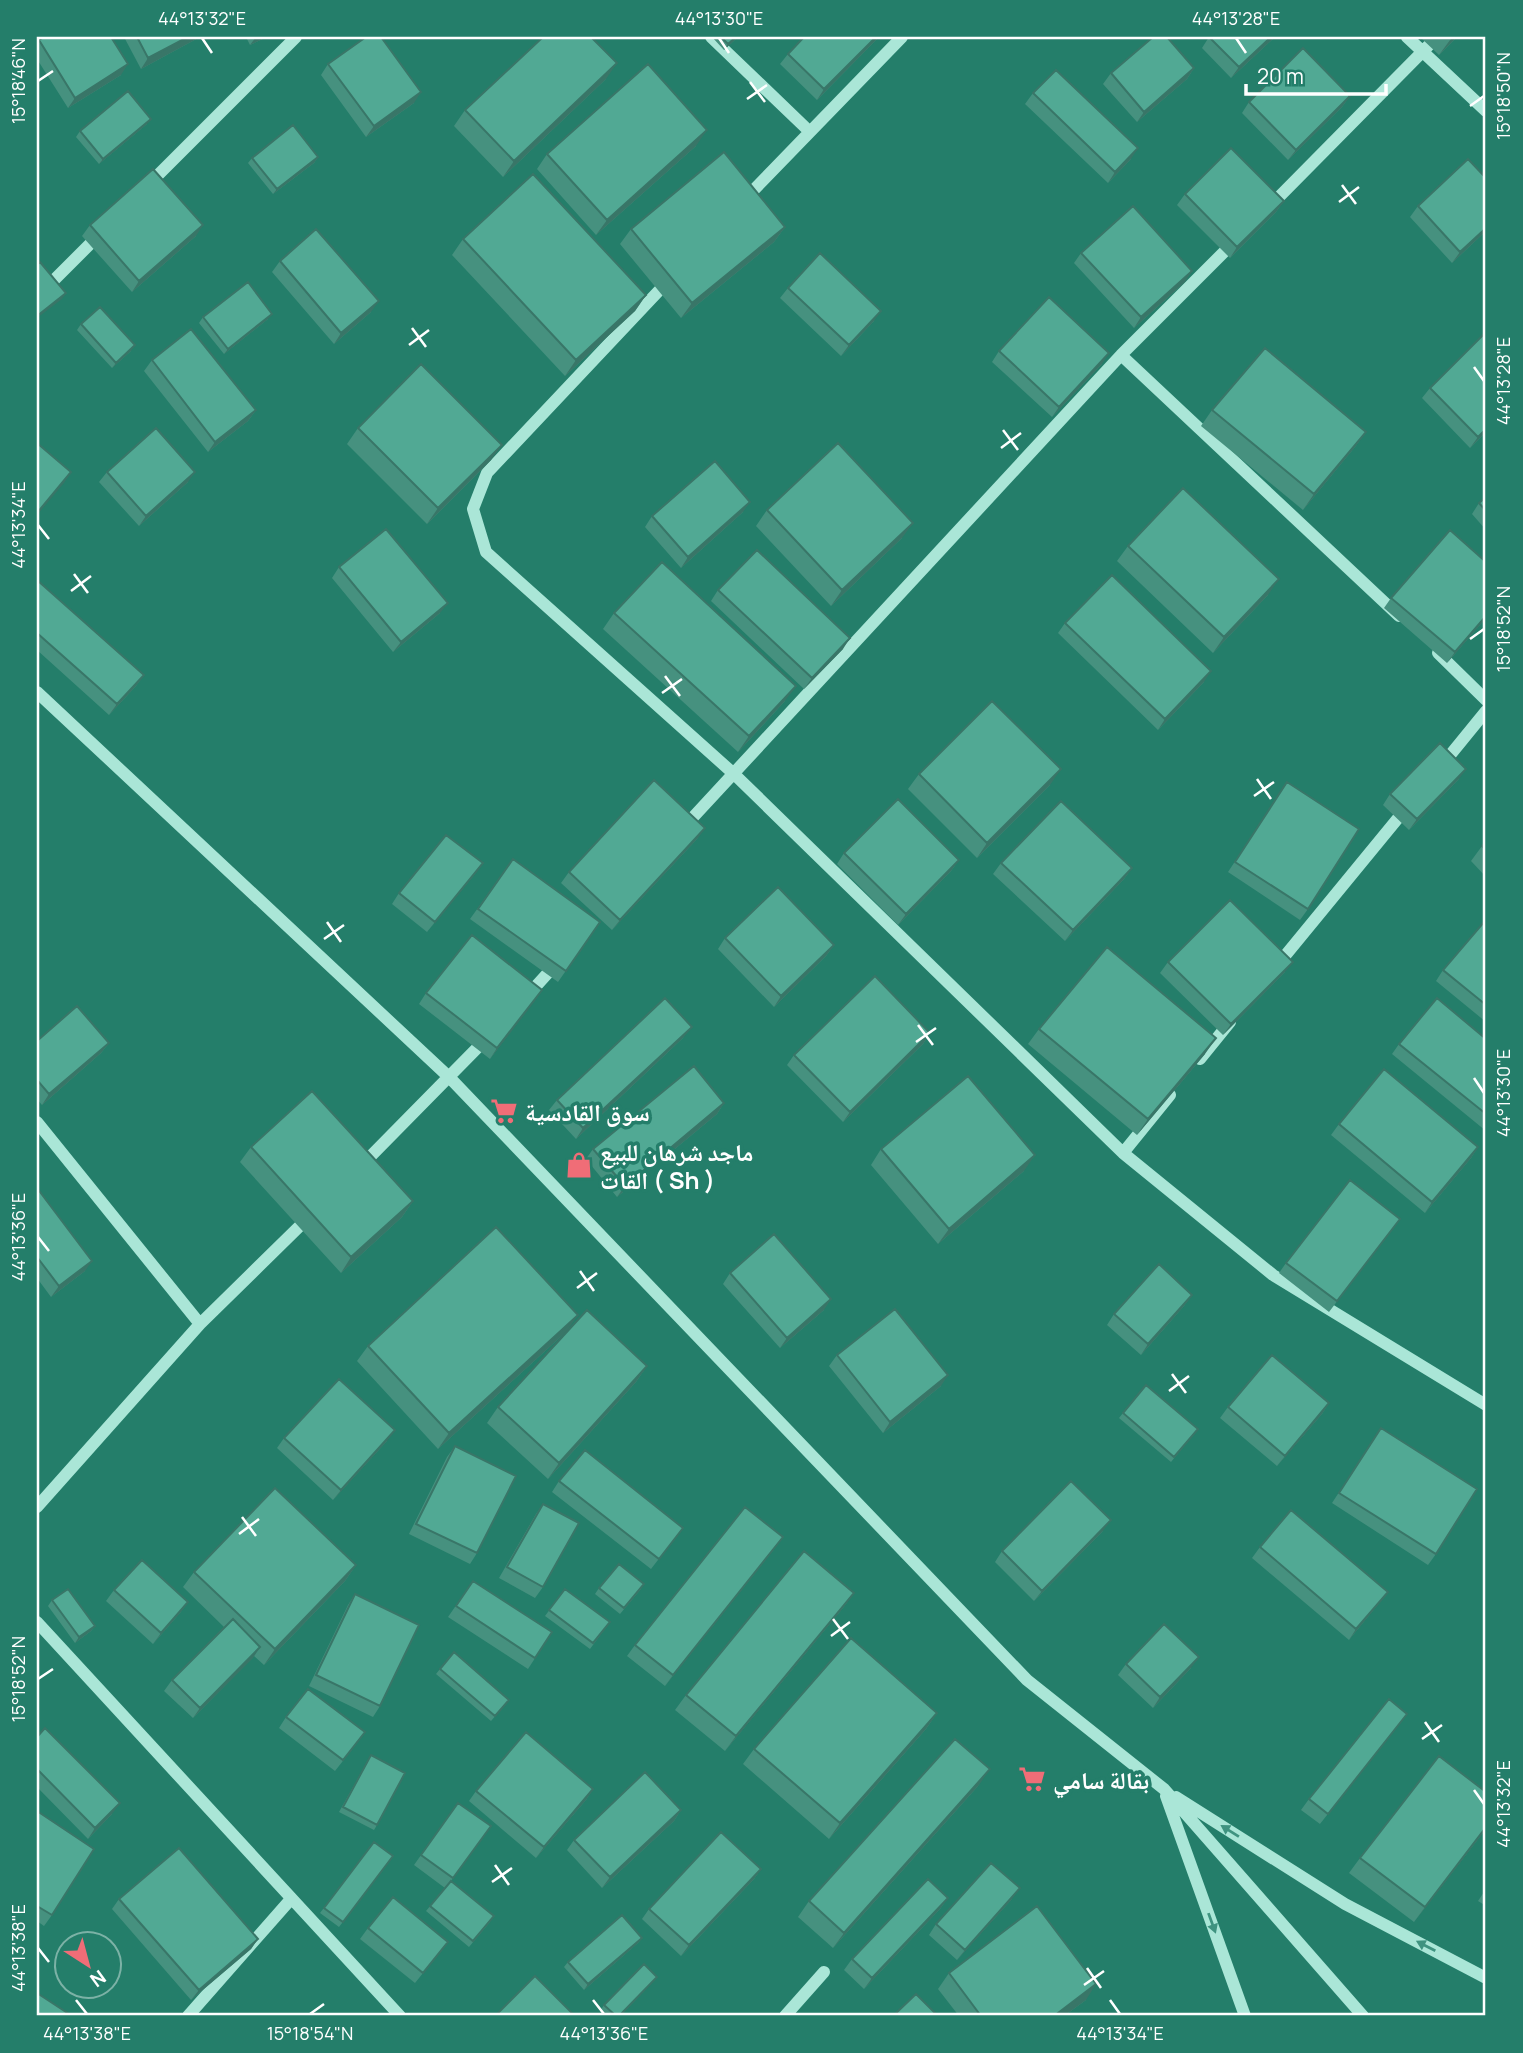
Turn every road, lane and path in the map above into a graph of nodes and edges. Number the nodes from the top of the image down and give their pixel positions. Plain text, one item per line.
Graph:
1 (296, 37) edge
2 (711, 37) edge
3 (902, 37) edge
4 (1407, 37) edge
5 (1437, 37) edge
6 (1424, 51) junction
7 (1486, 111) edge
8 (809, 131) junction
9 (142, 191) edge
10 (733, 212) edge
11 (1258, 218) edge
12 (114, 220) edge
13 (1248, 228) edge
14 (676, 272) edge
15 (37, 297) edge
16 (1121, 355) junction
17 (1404, 622) edge
18 (1425, 641) edge
19 (37, 692) edge
20 (1486, 700) edge
21 (1486, 711) edge
22 (734, 774) junction
23 (1433, 776) edge
24 (1415, 797) edge
25 (677, 835) edge
26 (564, 956) edge
27 (1265, 981) edge
28 (516, 1007) edge
29 (1238, 1013) edge
30 (498, 1027) edge
31 (1194, 1067) edge
32 (450, 1078) junction
33 (1176, 1088) edge
34 (37, 1122) edge
35 (1123, 1153) junction
36 (354, 1172) edge
37 (316, 1210) edge
38 (200, 1324) junction
39 (1486, 1405) edge
40 (37, 1507) edge
41 (37, 1622) edge
42 (1164, 1790) junction
43 (291, 1899) junction
44 (824, 1972) dead end
45 (1486, 1978) edge
46 (188, 2016) edge
47 (400, 2016) edge
48 (785, 2016) edge
49 (1245, 2016) edge
50 (1363, 2016) edge

1 - 9 street
2 - 8 street
3 - 8 street
4 - 6 street
5 - 6 street
6 - 7 street
6 - 11 street
8 - 10 street
12 - 15 street
13 - 16 street
14 - 22 street
16 - 17 street
16 - 22 street
18 - 20 street
19 - 32 street
21 - 23 street
22 - 25 street
22 - 35 street
24 - 27 street
26 - 28 street
29 - 31 street
30 - 32 street
32 - 36 street
32 - 42 street
33 - 35 street
34 - 38 street
35 - 39 street
37 - 38 street
38 - 40 street
41 - 43 street
45 -> 42 street
42 -> 49 street
42 - 50 street
43 - 46 street
43 - 47 street
44 - 48 street

